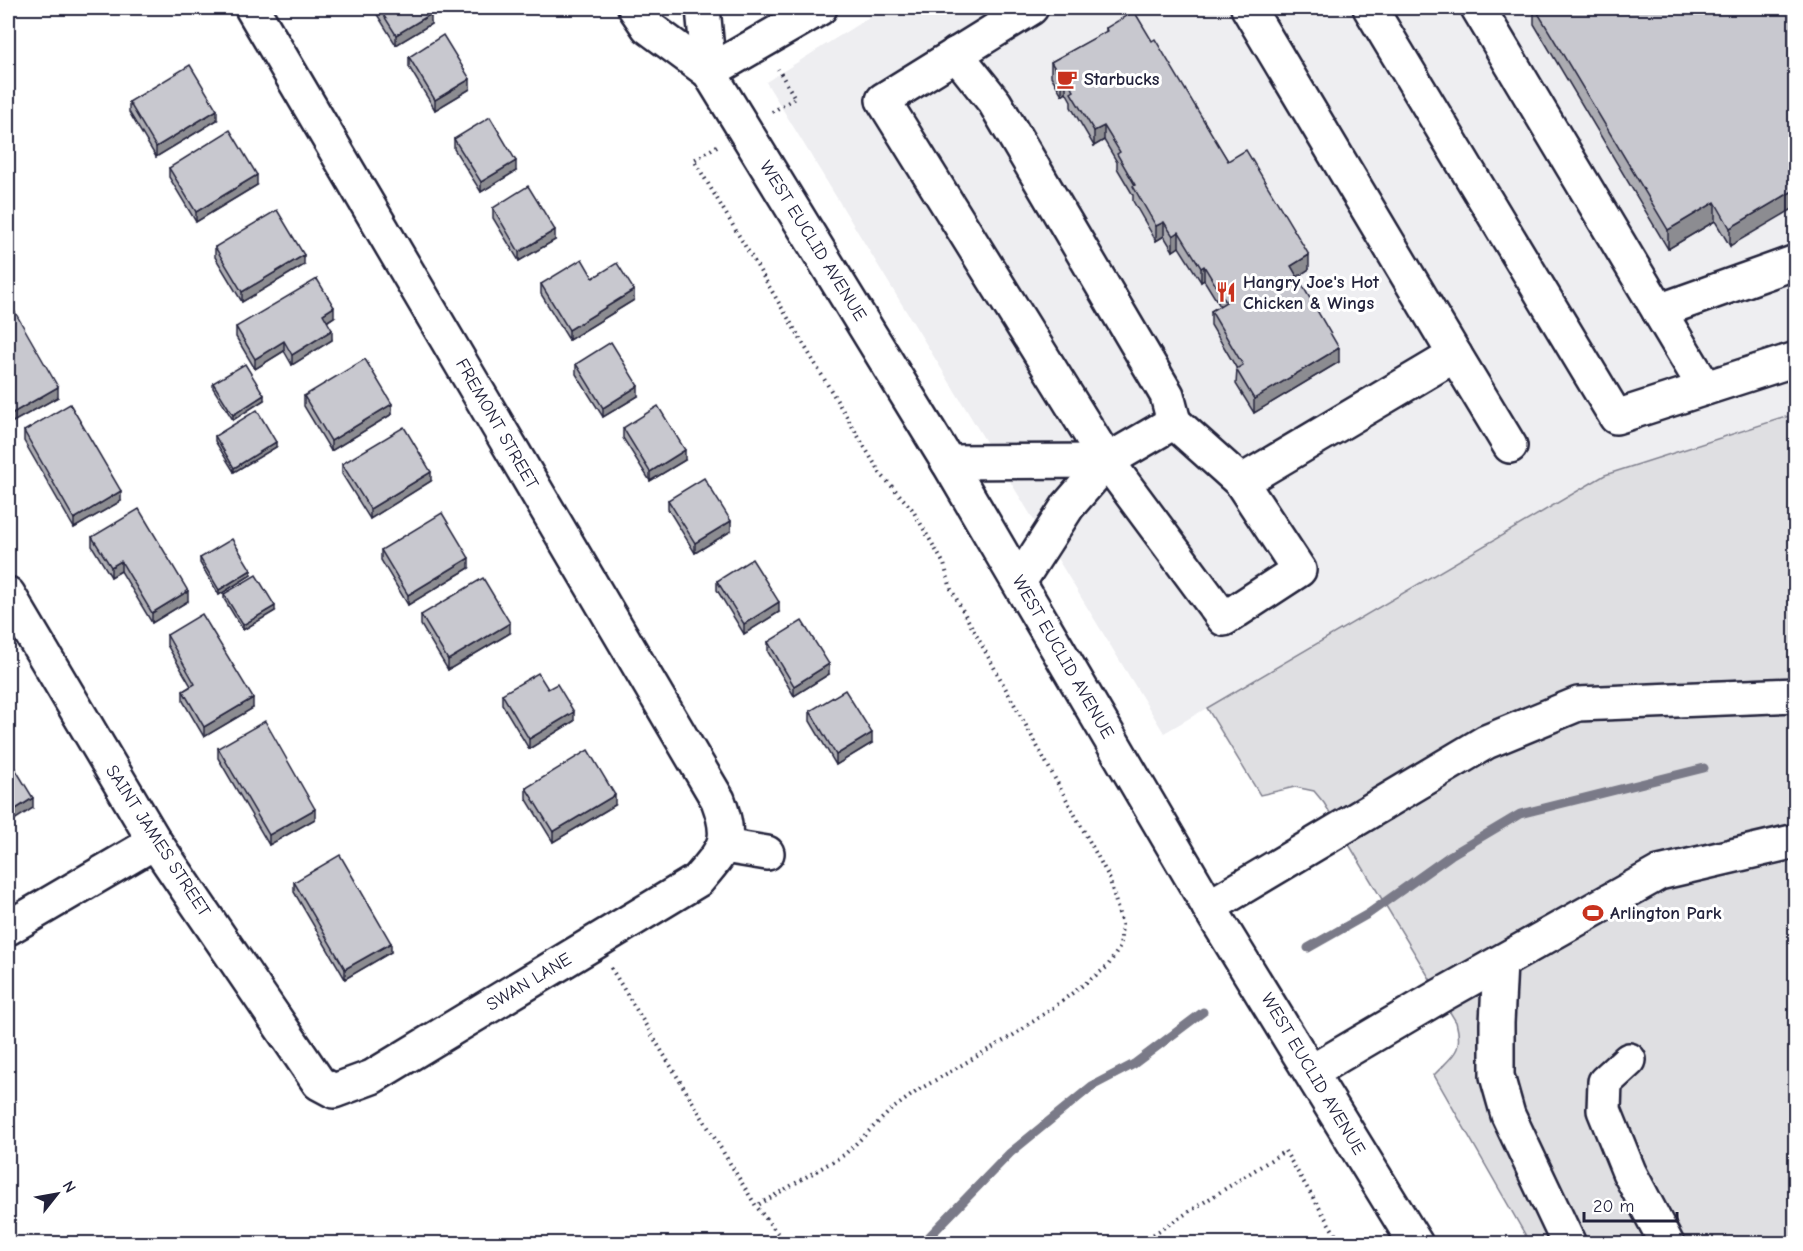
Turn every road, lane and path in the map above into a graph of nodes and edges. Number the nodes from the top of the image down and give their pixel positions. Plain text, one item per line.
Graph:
1 (252, 8) edge
2 (635, 8) edge
3 (702, 8) edge
4 (820, 8) edge
5 (1031, 8) edge
6 (1248, 8) edge
7 (1370, 8) edge
8 (1478, 8) edge
9 (956, 54) junction
10 (709, 72) junction
11 (705, 154) dead end
12 (1796, 262) edge
13 (1659, 311) junction
14 (1455, 355) junction
15 (1796, 359) edge
16 (1705, 388) junction
17 (1174, 422) junction
18 (1510, 446) dead end
19 (1107, 461) junction
20 (948, 462) junction
21 (1241, 482) junction
22 (1019, 582) junction
23 (8, 594) edge
24 (1796, 695) edge
25 (1796, 841) edge
26 (154, 842) junction
27 (724, 846) junction
28 (767, 853) dead end
29 (1209, 907) junction
30 (8, 928) edge
31 (595, 942) junction
32 (1500, 963) junction
33 (1629, 1060) dead end
34 (1311, 1072) junction
35 (319, 1083) joint
36 (756, 1206) junction
37 (786, 1244) edge
38 (1138, 1244) edge
39 (1341, 1244) edge
40 (1416, 1244) edge
41 (1569, 1244) edge
42 (1667, 1244) edge

1 - 27 street, FREMONT STREET
2 - 10 street, WEST EUCLID AVENUE
3 - 10 street, WEST EUCLID AVENUE
4 - 10 street
5 - 9 street
6 - 14 street
7 - 16 street
8 - 13 street
9 - 17 street
9 - 19 street
10 - 20 street, WEST EUCLID AVENUE
11 - 36 path
12 - 13 street
13 - 16 street
14 - 18 street
14 - 21 street
15 - 16 street
17 - 19 street
17 - 21 street
19 - 20 street
19 - 21 street
19 - 22 street
20 - 22 street, WEST EUCLID AVENUE
22 - 29 street, WEST EUCLID AVENUE
23 - 26 street, SAINT JAMES STREET
24 - 29 street
25 - 32 street
26 - 30 street
26 - 35 street, SAINT JAMES STREET
27 - 28 street
27 - 31 street, SWAN LANE
29 - 34 street, WEST EUCLID AVENUE
31 - 35 street, SWAN LANE
31 - 36 path
32 - 34 street
32 - 41 street
33 - 42 street
34 - 40 street, WEST EUCLID AVENUE
36 - 37 path
38 - 39 path

